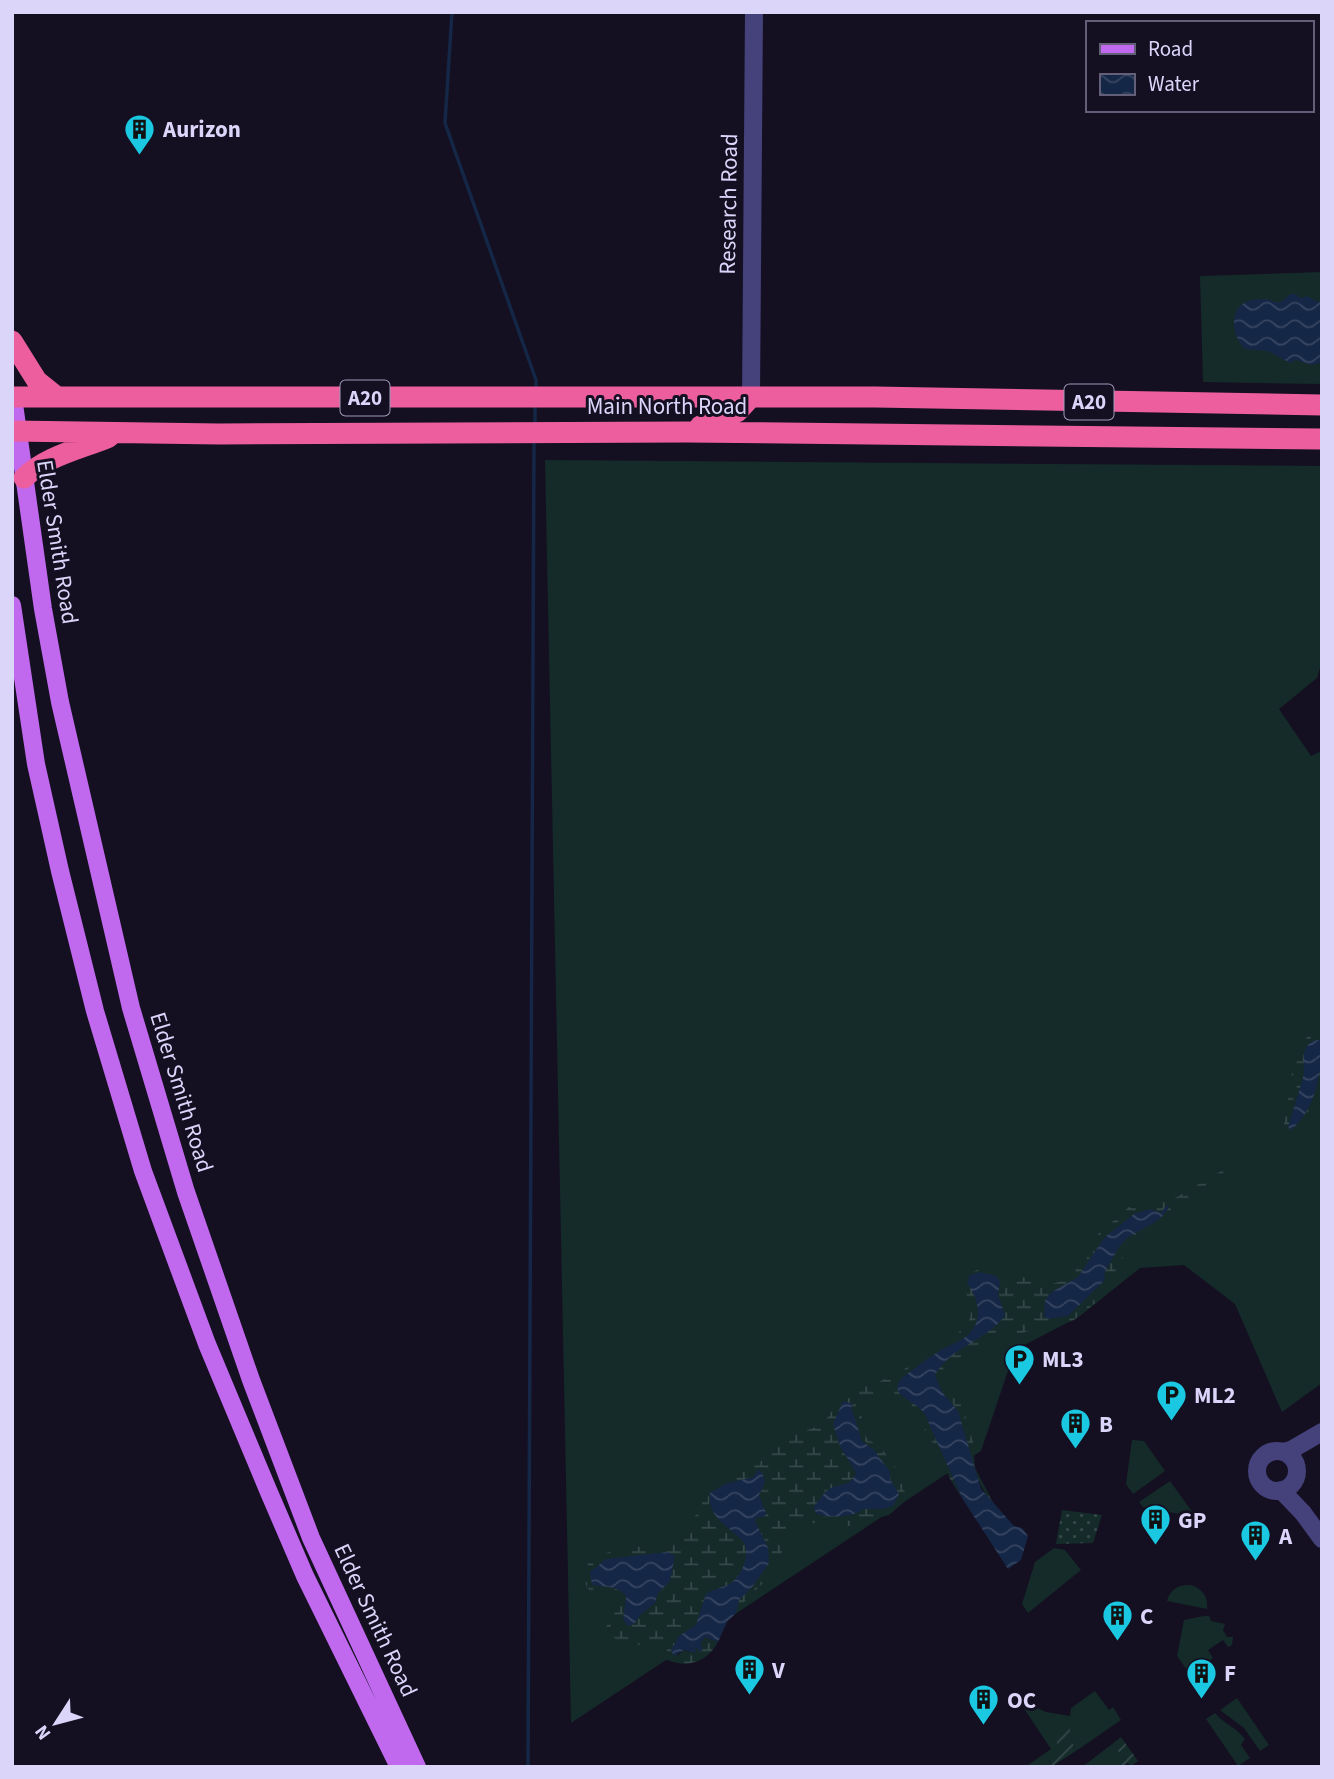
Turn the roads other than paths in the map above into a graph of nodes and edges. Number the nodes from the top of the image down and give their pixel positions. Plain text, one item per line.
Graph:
1 (754, 12) edge
2 (12, 341) edge
3 (13, 393) edge
4 (57, 397) junction
5 (751, 397) junction
6 (1322, 405) edge
7 (14, 431) edge
8 (686, 432) junction
9 (117, 433) junction
10 (792, 433) junction
11 (1322, 439) edge
12 (24, 478) junction
13 (12, 605) edge
14 (229, 1314) junction
15 (214, 1359) junction
16 (251, 1380) junction
17 (1322, 1432) edge
18 (1322, 1445) edge
19 (1283, 1452) junction
20 (1290, 1481) junction
21 (1322, 1539) edge
22 (399, 1767) edge
23 (417, 1767) edge

1 - 5 street, Research Road
2 - 4 highway
3 - 4 highway, Main North Road / A20
3 - 7 main road, Elder Smith Road
4 - 5 highway, Main North Road / A20
5 - 6 highway, Main North Road / A20
5 - 8 highway
5 - 10 highway
7 - 9 highway, Main North Road / A20
7 - 12 main road, Elder Smith Road
8 - 9 highway, Main North Road / A20
8 - 10 highway, Main North Road / A20
9 - 12 highway
10 - 11 highway, Main North Road / A20
12 - 14 main road, Elder Smith Road
13 - 15 main road, Elder Smith Road
14 - 15 main road
14 - 16 main road, Elder Smith Road
15 - 16 main road
15 - 22 main road, Elder Smith Road
16 - 23 main road, Elder Smith Road
17 - 19 street
18 - 20 street
19 - 20 street
19 - 20 street
20 - 21 street

